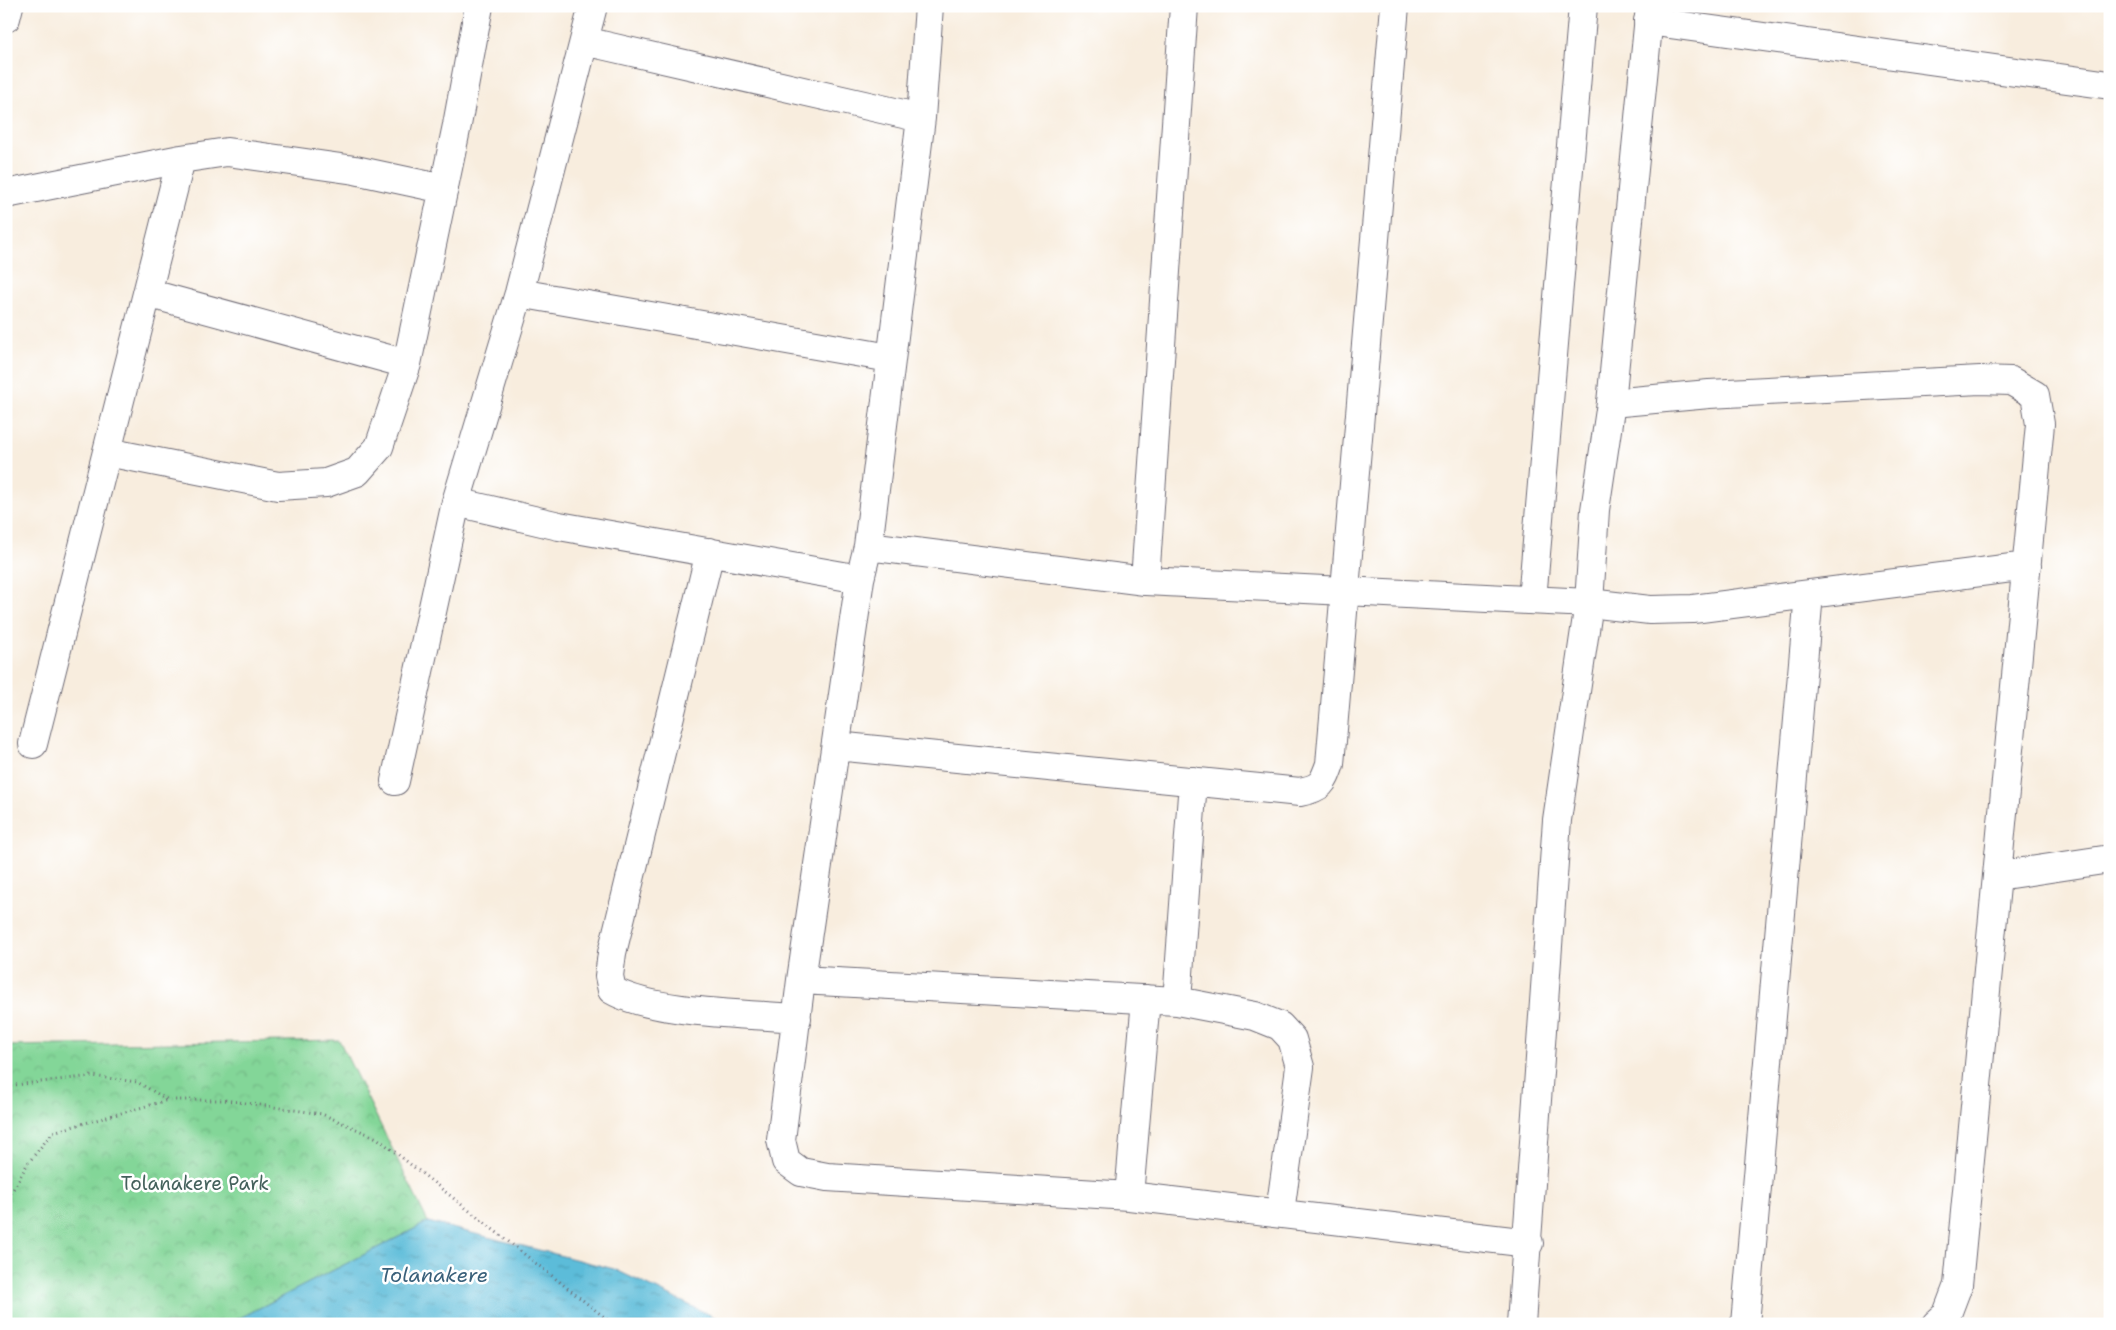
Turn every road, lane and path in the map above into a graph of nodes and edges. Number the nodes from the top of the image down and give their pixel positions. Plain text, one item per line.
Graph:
1 (9, 6) edge
2 (479, 6) edge
3 (594, 6) edge
4 (929, 6) edge
5 (1184, 6) edge
6 (1395, 6) edge
7 (1583, 6) edge
8 (1649, 14) edge
9 (6, 18) edge
10 (584, 41) junction
11 (2110, 85) edge
12 (920, 118) junction
13 (181, 158) junction
14 (444, 189) junction
15 (6, 194) edge
16 (147, 293) junction
17 (519, 293) junction
18 (890, 358) junction
19 (407, 364) junction
20 (1611, 403) junction
21 (107, 452) junction
22 (456, 502) junction
23 (868, 546) junction
24 (710, 552) junction
25 (2027, 566) junction
26 (860, 579) junction
27 (1145, 581) junction
28 (1345, 590) junction
29 (1809, 594) junction
30 (1532, 600) junction
31 (1589, 603) junction
32 (33, 744) dead end
33 (836, 746) junction
34 (394, 781) dead end
35 (1193, 781) junction
36 (2110, 859) edge
37 (1997, 876) junction
38 (801, 980) junction
39 (1146, 999) junction
40 (1177, 1000) junction
41 (797, 1018) junction
42 (6, 1086) edge
43 (168, 1100) junction
44 (1129, 1196) junction
45 (6, 1202) edge
46 (1280, 1212) junction
47 (1529, 1242) junction
48 (613, 1324) edge
49 (1521, 1324) edge
50 (1745, 1324) edge
51 (1936, 1324) edge

1 - 9 street
2 - 14 street
3 - 10 street
4 - 12 street
5 - 27 street
6 - 28 street
7 - 30 street
8 - 11 street
8 - 20 street
10 - 12 street
10 - 17 street
12 - 18 street
13 - 14 street
13 - 15 street
13 - 16 street
14 - 19 street
16 - 19 street
16 - 21 street
17 - 18 street
17 - 22 street
18 - 23 street
19 - 21 street
20 - 25 street
20 - 31 street
21 - 32 street
22 - 24 street
22 - 34 street
23 - 26 street
23 - 27 street
24 - 26 street
24 - 41 street
25 - 29 street
25 - 37 street
26 - 33 street
27 - 28 street
28 - 30 street
28 - 35 street
29 - 31 street
29 - 50 street
30 - 31 street
31 - 47 street
33 - 35 street
33 - 38 street
35 - 40 street
36 - 37 street
37 - 51 street
38 - 39 street
38 - 41 street
39 - 40 street
39 - 44 street
40 - 46 street
41 - 44 street
42 - 43 path
43 - 45 path
43 - 48 path
44 - 46 street
46 - 47 street
47 - 49 street

